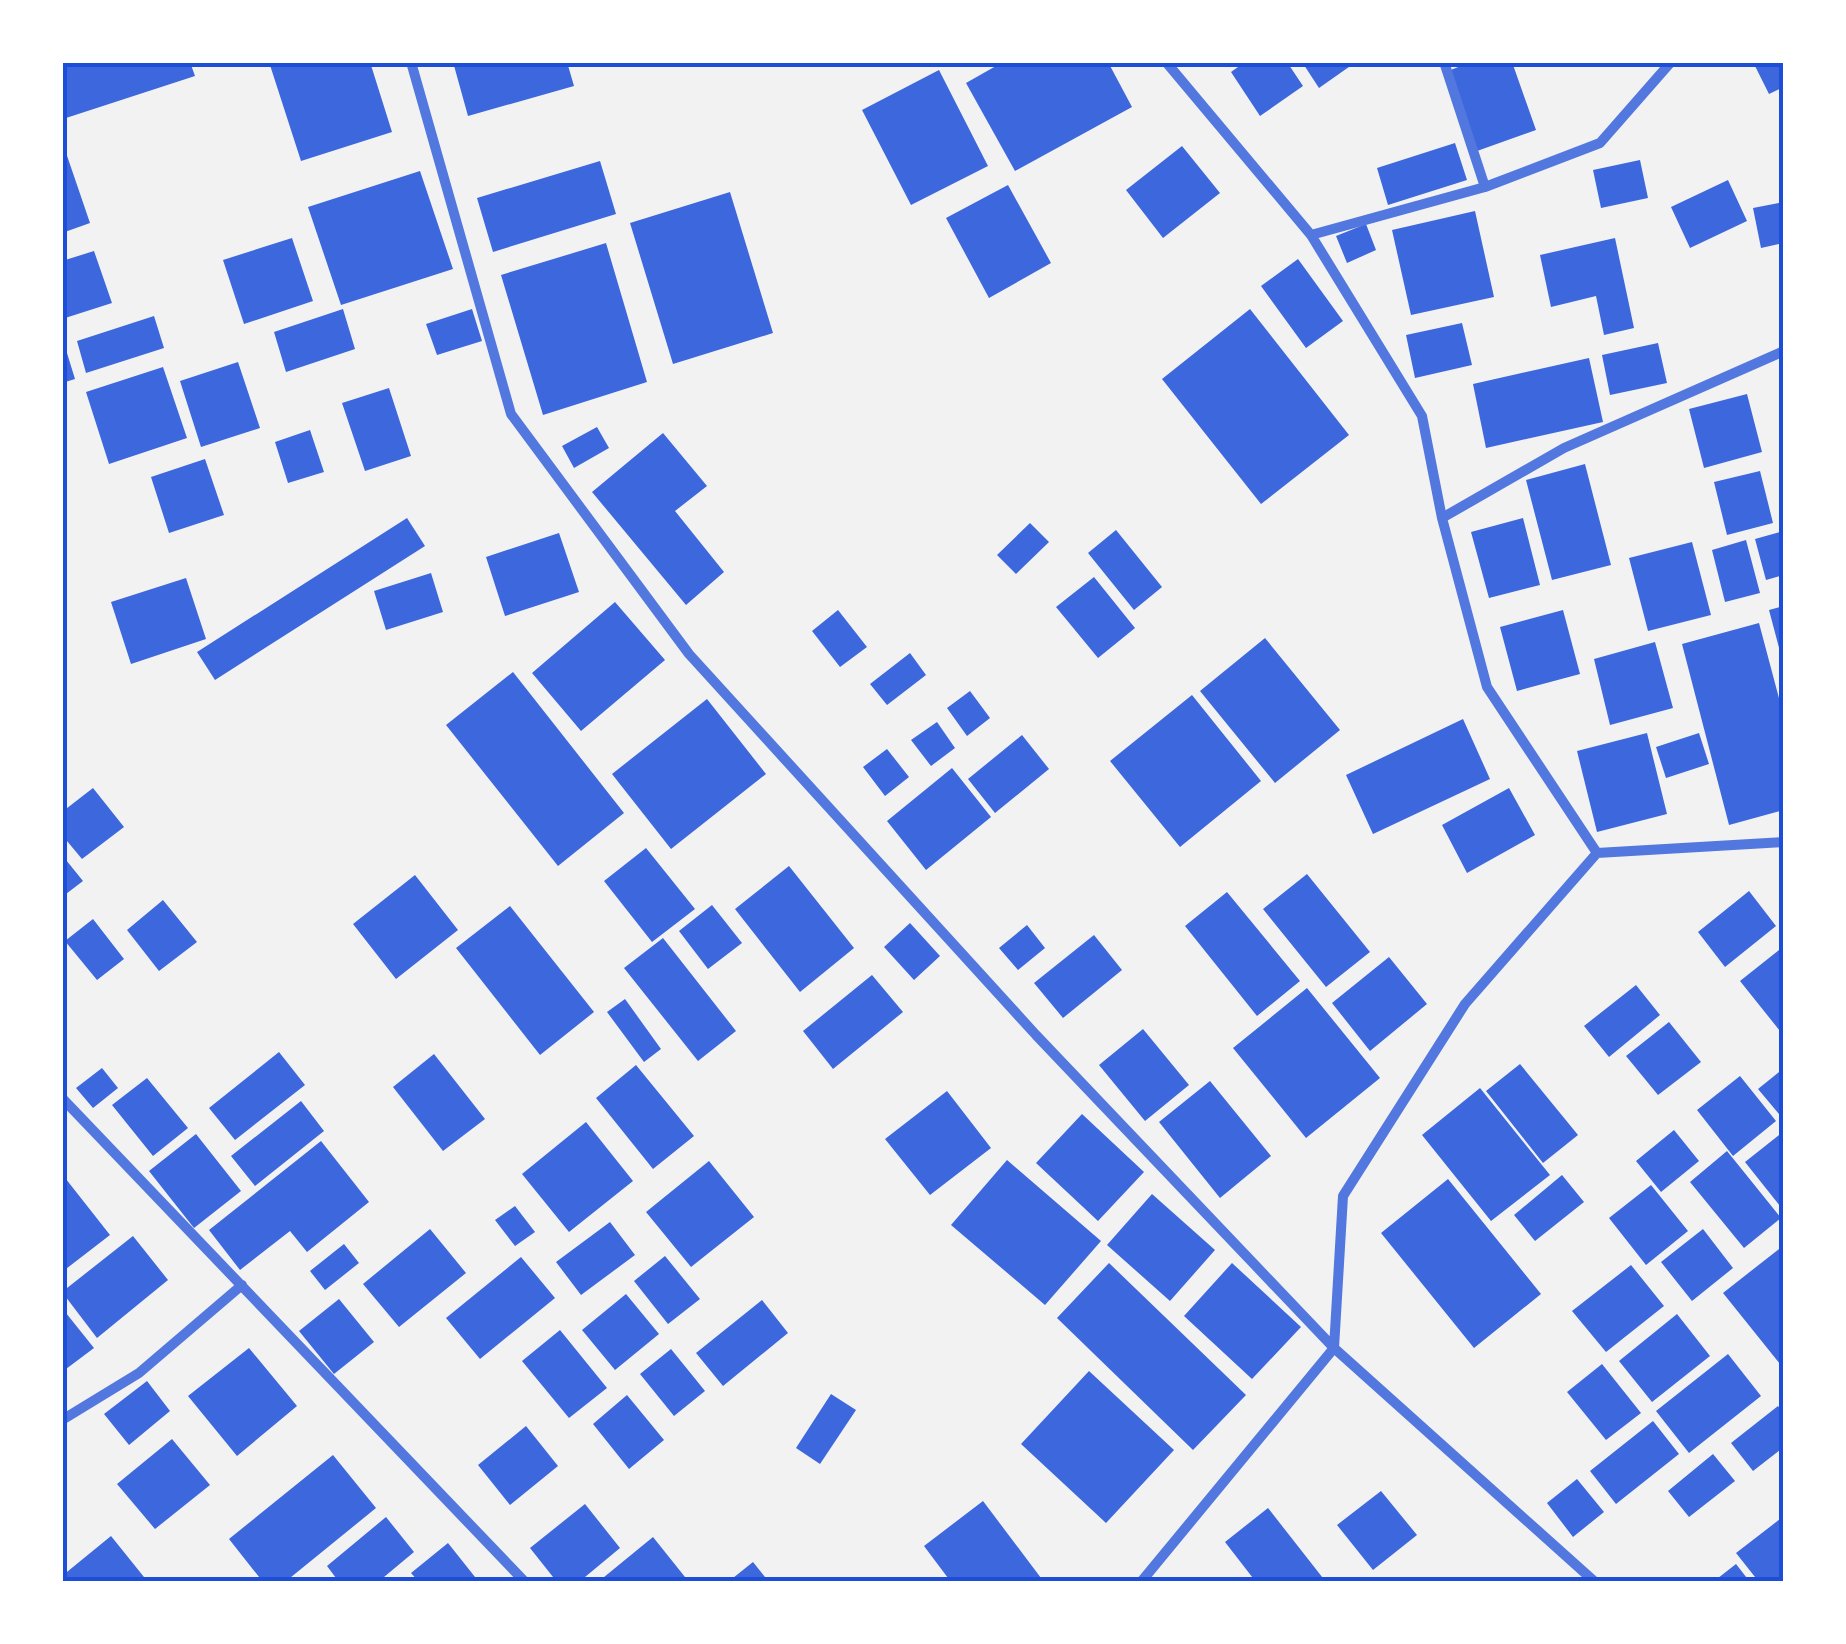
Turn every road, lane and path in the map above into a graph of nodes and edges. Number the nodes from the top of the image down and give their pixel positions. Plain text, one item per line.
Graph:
1 (410, 62) edge
2 (1166, 62) edge
3 (1444, 62) edge
4 (1671, 62) edge
5 (1485, 188) junction
6 (1311, 235) junction
7 (1784, 351) edge
8 (1442, 518) junction
9 (1784, 842) edge
10 (1597, 853) junction
11 (62, 1098) edge
12 (242, 1285) junction
13 (1334, 1348) junction
14 (62, 1420) edge
15 (525, 1582) edge
16 (1141, 1582) edge
17 (1595, 1582) edge

1 - 13 street
2 - 6 street
3 - 5 street
4 - 5 street
5 - 6 street
6 - 8 street
7 - 8 street
8 - 10 street
9 - 10 street
10 - 13 street
11 - 12 street
12 - 14 street
12 - 15 street
13 - 16 street
13 - 17 street

